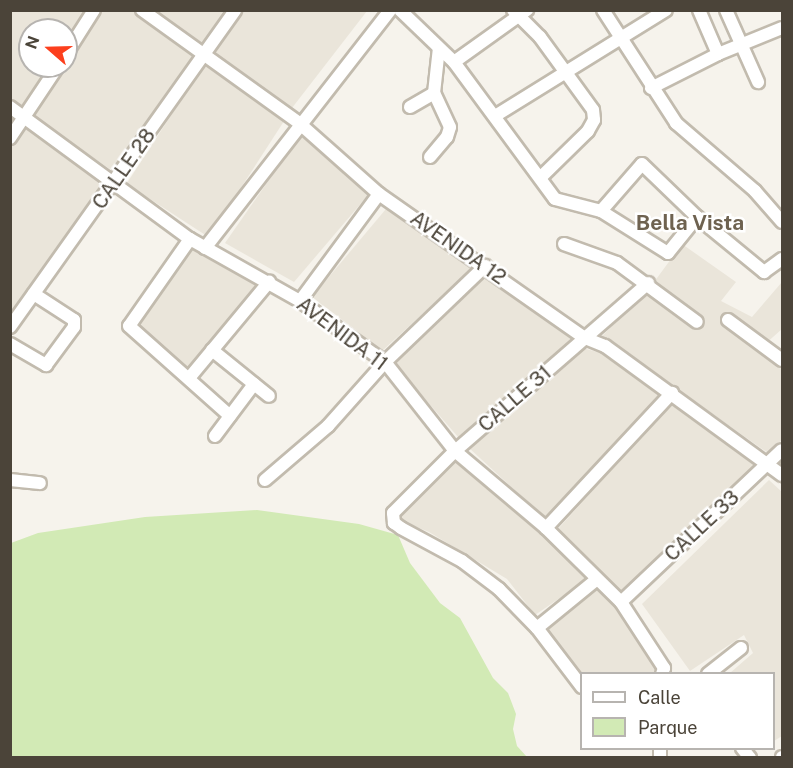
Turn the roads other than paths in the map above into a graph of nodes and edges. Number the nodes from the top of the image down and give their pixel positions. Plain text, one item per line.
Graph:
1 (94, 10) edge
2 (142, 10) edge
3 (235, 10) edge
4 (390, 10) edge
5 (400, 10) edge
6 (603, 10) edge
7 (666, 10) edge
8 (699, 10) edge
9 (726, 10) edge
10 (519, 12) edge
11 (783, 28) edge
12 (78, 35) edge
13 (618, 37) junction
14 (743, 44) junction
15 (439, 48) junction
16 (718, 54) junction
17 (204, 56) junction
18 (454, 62) junction
19 (565, 69) junction
20 (50, 78) edge
21 (758, 82) dead end
22 (651, 88) junction
23 (434, 93) junction
24 (10, 106) edge
25 (410, 107) dead end
26 (495, 116) junction
27 (25, 117) junction
28 (299, 123) junction
29 (10, 138) edge
30 (430, 157) dead end
31 (540, 178) junction
32 (116, 181) junction
33 (379, 194) junction
34 (601, 211) junction
35 (697, 217) junction
36 (783, 222) edge
37 (190, 239) junction
38 (564, 243) dead end
39 (205, 248) junction
40 (783, 259) edge
41 (485, 266) junction
42 (269, 282) junction
43 (648, 283) junction
44 (34, 294) junction
45 (300, 301) junction
46 (728, 320) dead end
47 (697, 322) dead end
48 (10, 327) edge
49 (585, 338) junction
50 (10, 344) edge
51 (778, 346) edge
52 (212, 350) junction
53 (783, 360) edge
54 (385, 362) junction
55 (190, 377) junction
56 (254, 384) junction
57 (672, 393) junction
58 (269, 396) dead end
59 (230, 417) junction
60 (215, 436) dead end
61 (783, 450) edge
62 (455, 451) junction
63 (768, 463) junction
64 (783, 475) edge
65 (10, 480) edge
66 (265, 480) dead end
67 (40, 483) dead end
68 (546, 528) junction
69 (597, 579) junction
70 (621, 602) junction
71 (537, 628) junction
72 (741, 648) dead end
73 (667, 672) edge
74 (711, 672) edge
75 (580, 684) edge

1 - 12 street
2 - 17 street, AVENIDA 12
3 - 17 street, CALLE 28
4 - 28 street
5 - 15 street
6 - 13 street
7 - 13 street
8 - 16 street
9 - 14 street
10 - 18 street
10 - 19 street
11 - 14 street
13 - 19 street
13 - 22 street
14 - 16 street
14 - 21 street
15 - 18 street
15 - 23 street
16 - 22 street
17 - 28 street, AVENIDA 12
17 - 32 street, CALLE 28
18 - 26 street
19 - 26 street
19 - 31 street
20 - 27 street
22 - 36 street
23 - 25 street
23 - 30 street
24 - 27 street, AVENIDA 11
26 - 31 street
27 - 29 street
27 - 32 street, AVENIDA 11
28 - 33 street, AVENIDA 12
28 - 39 street
31 - 34 street
32 - 37 street, AVENIDA 11
32 - 44 street, CALLE 28
33 - 41 street, AVENIDA 12
33 - 45 street
34 - 35 street
34 - 35 street
35 - 40 street
37 - 39 street, AVENIDA 11
37 - 55 street
38 - 43 street
39 - 42 street, AVENIDA 11
41 - 49 street, AVENIDA 12
41 - 54 street
42 - 45 street, AVENIDA 11
42 - 52 street
43 - 47 street
43 - 49 street, CALLE 31
44 - 48 street, CALLE 28
44 - 50 street
45 - 54 street, AVENIDA 11
46 - 51 street
49 - 57 street, AVENIDA 12
49 - 62 street, CALLE 31
51 - 53 street
52 - 55 street
52 - 56 street
54 - 62 street, AVENIDA 11
54 - 66 street
55 - 59 street
56 - 58 street
56 - 59 street
57 - 63 street, AVENIDA 12
57 - 68 street
59 - 60 street
61 - 63 street, CALLE 33
62 - 68 street, AVENIDA 11
62 - 71 street, CALLE 31
63 - 64 street, AVENIDA 12
63 - 70 street, CALLE 33
65 - 67 street
68 - 69 street, AVENIDA 11
69 - 70 street, AVENIDA 11
69 - 71 street
70 - 73 street, AVENIDA 11
71 - 75 street
72 - 74 street

